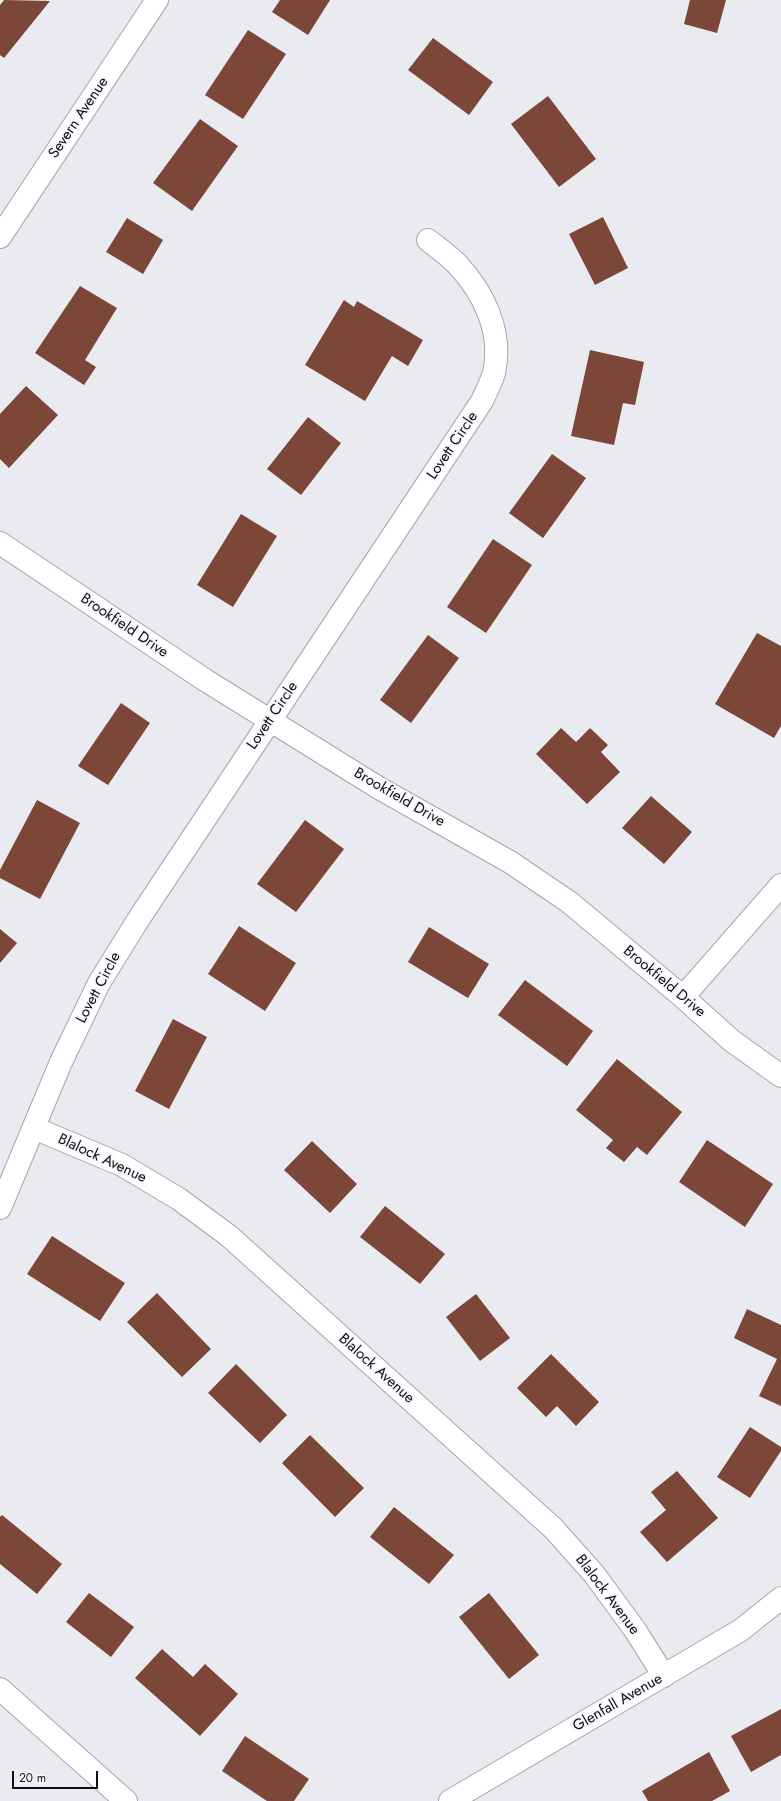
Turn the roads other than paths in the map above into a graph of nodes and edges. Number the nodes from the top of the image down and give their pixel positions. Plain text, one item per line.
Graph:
1 (158, 0) edge
2 (0, 237) edge
3 (428, 240) dead end
4 (0, 543) edge
5 (270, 720) junction
6 (781, 885) edge
7 (683, 997) junction
8 (781, 1076) edge
9 (34, 1128) junction
10 (0, 1208) edge
11 (781, 1598) edge
12 (664, 1676) junction
13 (0, 1689) edge
14 (126, 1801) edge
15 (450, 1801) edge

1 - 2 street, Severn Avenue
3 - 5 street, Lovett Circle
4 - 5 street, Brookfield Drive
5 - 7 street, Brookfield Drive
5 - 9 street, Lovett Circle
6 - 7 street
7 - 8 street, Brookfield Drive
9 - 10 street, Lovett Circle
9 - 12 street, Blalock Avenue
11 - 12 street, Glenfall Avenue
12 - 15 street, Glenfall Avenue
13 - 14 street

